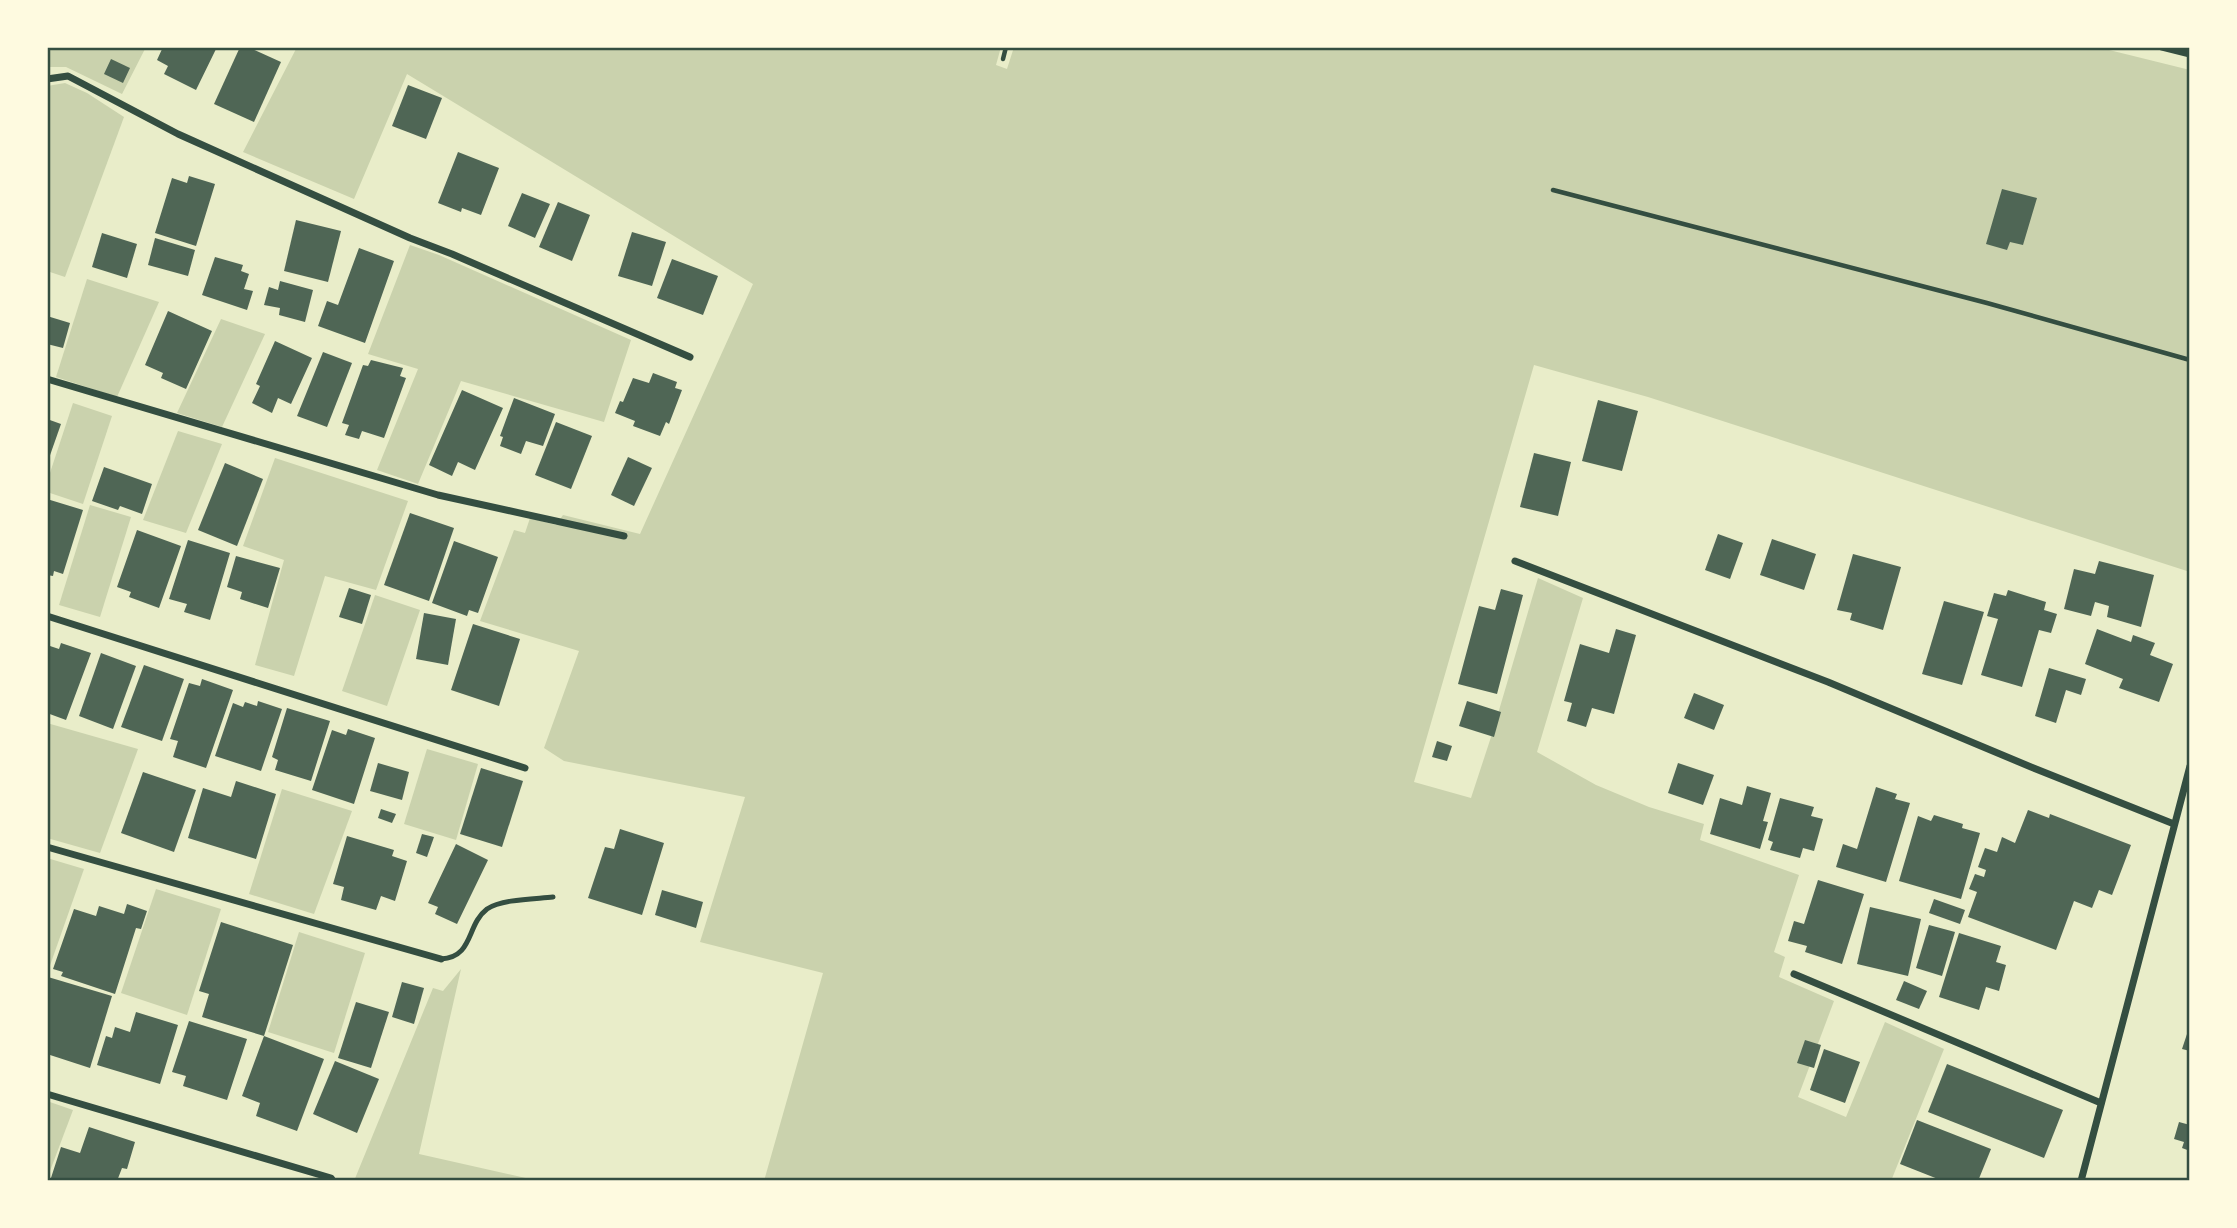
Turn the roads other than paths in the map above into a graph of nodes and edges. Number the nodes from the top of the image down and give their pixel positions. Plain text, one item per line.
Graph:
1 (2162, 47) edge
2 (2190, 54) edge
3 (47, 79) edge
4 (690, 357) dead end
5 (47, 379) edge
6 (624, 536) dead end
7 (1515, 561) dead end
8 (47, 616) edge
9 (2190, 765) edge
10 (525, 768) dead end
11 (2174, 824) junction
12 (47, 847) edge
13 (553, 897) dead end
14 (441, 959) joint
15 (1794, 974) dead end
16 (47, 1094) edge
17 (2101, 1103) junction
18 (333, 1181) edge
19 (2081, 1181) edge

1 - 2 street
3 - 4 street
5 - 6 street
7 - 11 street
8 - 10 street
9 - 11 street
11 - 17 street
12 - 14 street
13 - 14 lane
15 - 17 street
16 - 18 street
17 - 19 street

